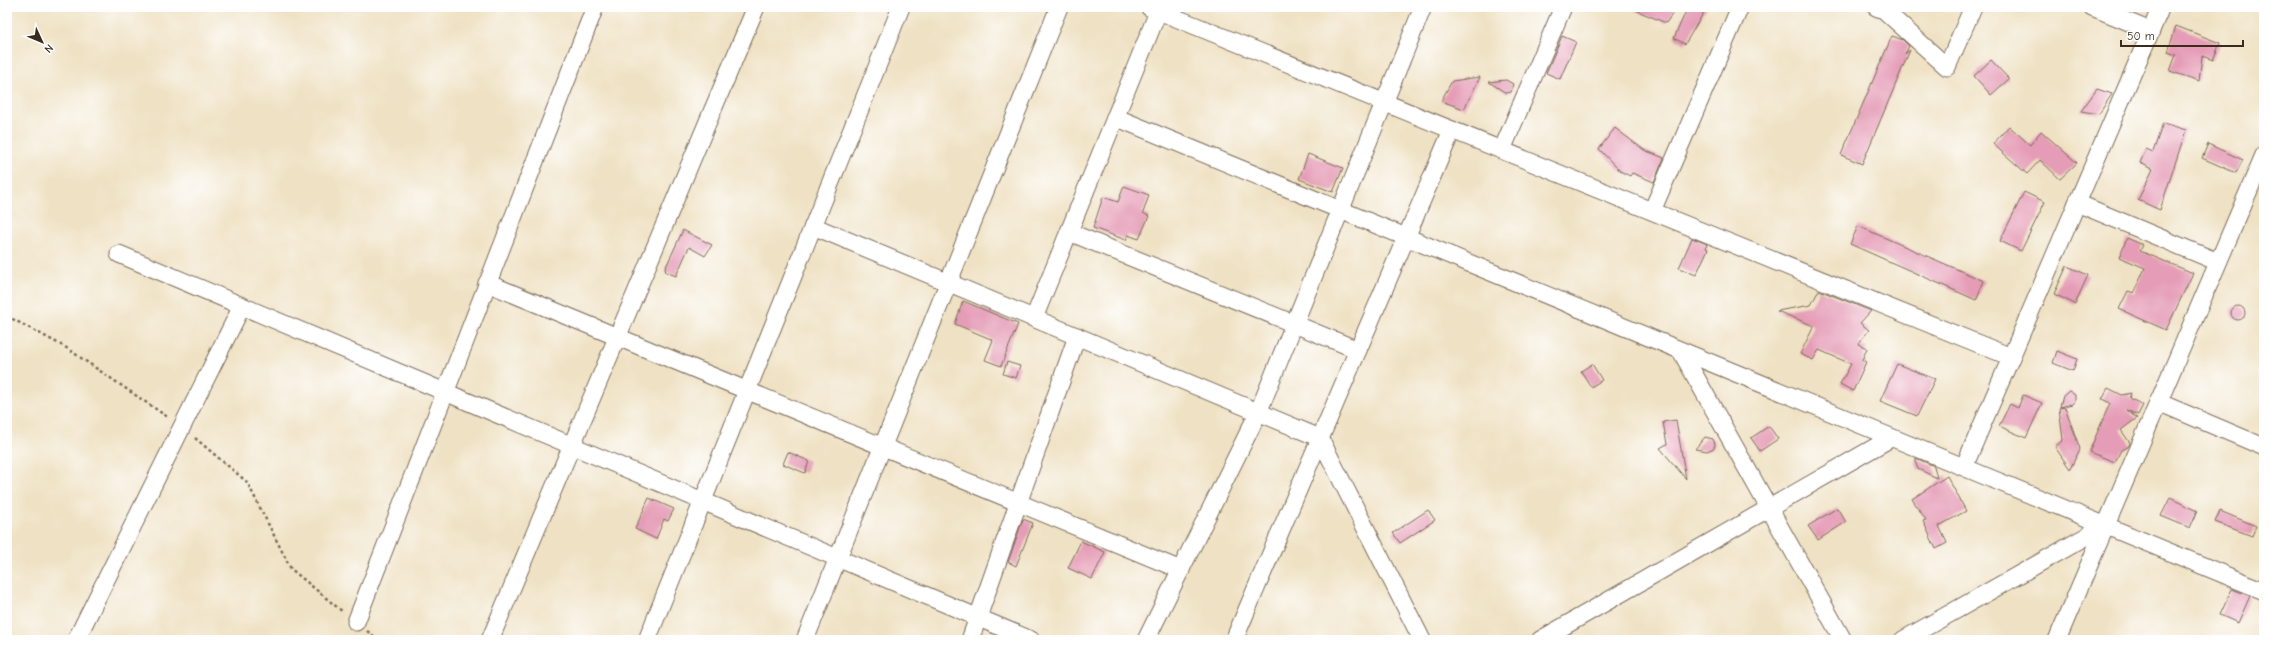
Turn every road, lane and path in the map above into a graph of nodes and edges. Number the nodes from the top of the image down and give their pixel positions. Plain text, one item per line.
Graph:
1 (595, 7) edge
2 (756, 7) edge
3 (901, 7) edge
4 (1059, 7) edge
5 (1423, 7) edge
6 (1563, 7) edge
7 (1740, 7) edge
8 (1876, 7) edge
9 (1973, 7) edge
10 (2092, 7) edge
11 (2161, 7) edge
12 (1156, 8) edge
13 (2151, 31) junction
14 (1384, 102) junction
15 (1115, 118) junction
16 (1452, 130) junction
17 (1502, 150) junction
18 (2264, 155) edge
19 (2077, 203) junction
20 (1340, 210) junction
21 (1652, 211) junction
22 (813, 226) junction
23 (1069, 232) junction
24 (1406, 237) junction
25 (119, 254) dead end
26 (2218, 262) junction
27 (488, 283) junction
28 (949, 283) junction
29 (242, 306) junction
30 (7, 316) edge
31 (1034, 318) junction
32 (1294, 324) junction
33 (1077, 336) junction
34 (617, 337) junction
35 (1358, 350) junction
36 (1681, 351) junction
37 (2011, 356) junction
38 (747, 391) junction
39 (445, 392) junction
40 (2158, 402) junction
41 (1258, 413) junction
42 (182, 428) junction
43 (1320, 438) junction
44 (1891, 438) junction
45 (572, 446) junction
46 (883, 447) junction
47 (2264, 447) edge
48 (1964, 468) junction
49 (703, 501) junction
50 (1018, 503) junction
51 (1769, 508) junction
52 (2105, 526) junction
53 (838, 558) junction
54 (1181, 570) junction
55 (2264, 591) edge
56 (978, 617) junction
57 (356, 622) junction
58 (76, 640) edge
59 (379, 640) edge
60 (490, 640) edge
61 (648, 640) edge
62 (805, 640) edge
63 (970, 640) edge
64 (1031, 640) edge
65 (1146, 640) edge
66 (1234, 640) edge
67 (1422, 640) edge
68 (1540, 640) edge
69 (1843, 640) edge
70 (1903, 640) edge
71 (2057, 640) edge

1 - 27 street
2 - 34 street
3 - 22 street
4 - 28 street
5 - 14 street
6 - 17 street
7 - 21 street
8 - 9 street
10 - 13 street
11 - 13 street
12 - 14 street
12 - 15 street
13 - 19 street
14 - 16 street
14 - 20 street
15 - 20 street
15 - 23 street
16 - 17 street
16 - 24 street
17 - 21 street
18 - 26 street
19 - 26 street
19 - 37 street
20 - 24 street
20 - 32 street
21 - 37 street
22 - 28 street
22 - 38 street
23 - 31 street
23 - 32 street
24 - 35 street
24 - 36 street
25 - 29 street
26 - 40 street
27 - 34 street
27 - 39 street
28 - 31 street
28 - 46 street
29 - 39 street
29 - 42 street
30 - 42 path
31 - 33 street
32 - 35 street
32 - 41 street
33 - 41 street
33 - 50 street
34 - 38 street
34 - 45 street
35 - 43 street
36 - 44 street
36 - 51 street
37 - 48 street
38 - 46 street
38 - 49 street
39 - 45 street
39 - 57 street
40 - 47 street
40 - 52 street
41 - 43 street
41 - 54 street
42 - 57 path
42 - 58 street
43 - 66 street
43 - 67 street
44 - 48 street
44 - 51 street
45 - 49 street
45 - 60 street
46 - 50 street
46 - 53 street
48 - 52 street
49 - 53 street
49 - 61 street
50 - 54 street
50 - 56 street
51 - 68 street
51 - 69 street
52 - 55 street
52 - 70 street
52 - 71 street
53 - 56 street
53 - 62 street
54 - 65 street
56 - 63 street
56 - 64 street
57 - 59 path

